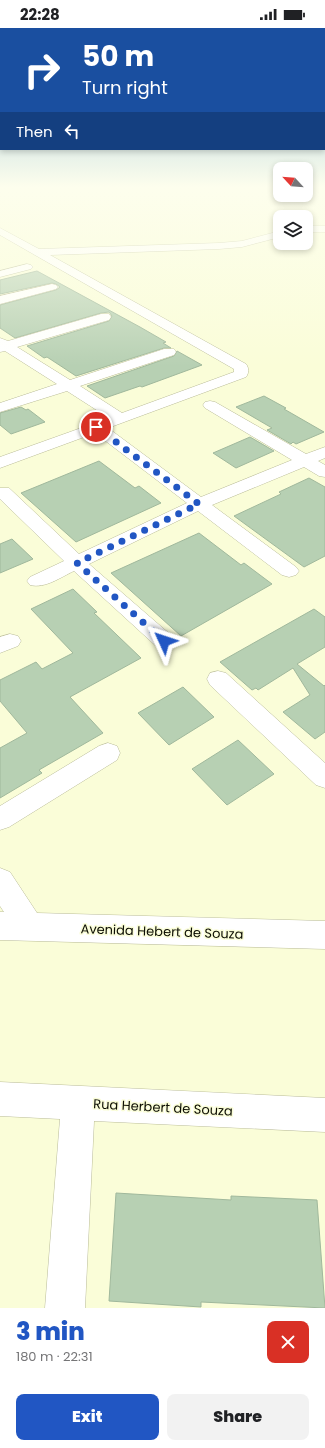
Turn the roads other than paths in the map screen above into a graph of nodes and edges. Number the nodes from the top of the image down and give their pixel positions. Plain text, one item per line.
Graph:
1 (29, 247) edge
2 (197, 247) edge
3 (39, 252) junction
4 (27, 267) dead end
5 (0, 274) edge
6 (52, 287) dead end
7 (0, 300) edge
8 (105, 317) dead end
9 (2, 345) edge
10 (169, 352) dead end
11 (68, 386) junction
12 (210, 405) dead end
13 (0, 408) edge
14 (120, 418) junction
15 (96, 427) junction
16 (325, 452) edge
17 (306, 460) junction
18 (0, 462) edge
19 (325, 472) edge
20 (3, 492) dead end
21 (199, 504) junction
22 (77, 563) junction
23 (289, 571) dead end
24 (37, 581) dead end
25 (164, 641) dead end
26 (218, 679) dead end
27 (108, 753) dead end
28 (325, 778) edge
29 (0, 819) edge
30 (0, 881) edge
31 (0, 926) edge
32 (29, 927) junction
33 (325, 935) edge
34 (0, 1099) edge
35 (78, 1102) junction
36 (325, 1115) edge
37 (65, 1308) edge

1 - 3 street
2 - 3 street
3 - 14 street
4 - 5 street
6 - 7 street
8 - 9 street
9 - 11 street
10 - 11 street
11 - 13 street
11 - 14 street
12 - 17 street
14 - 15 street
15 - 18 street
15 - 21 street
16 - 17 street
17 - 19 street
17 - 21 street
20 - 22 street
21 - 22 street
21 - 23 street
22 - 24 street
22 - 25 street
26 - 28 street
27 - 29 street
30 - 32 street
31 - 32 street, Avenida Hebert de Souza
32 - 33 street, Avenida Hebert de Souza
34 - 35 street, Rua Herbert de Souza
35 - 36 street, Rua Herbert de Souza
35 - 37 street

